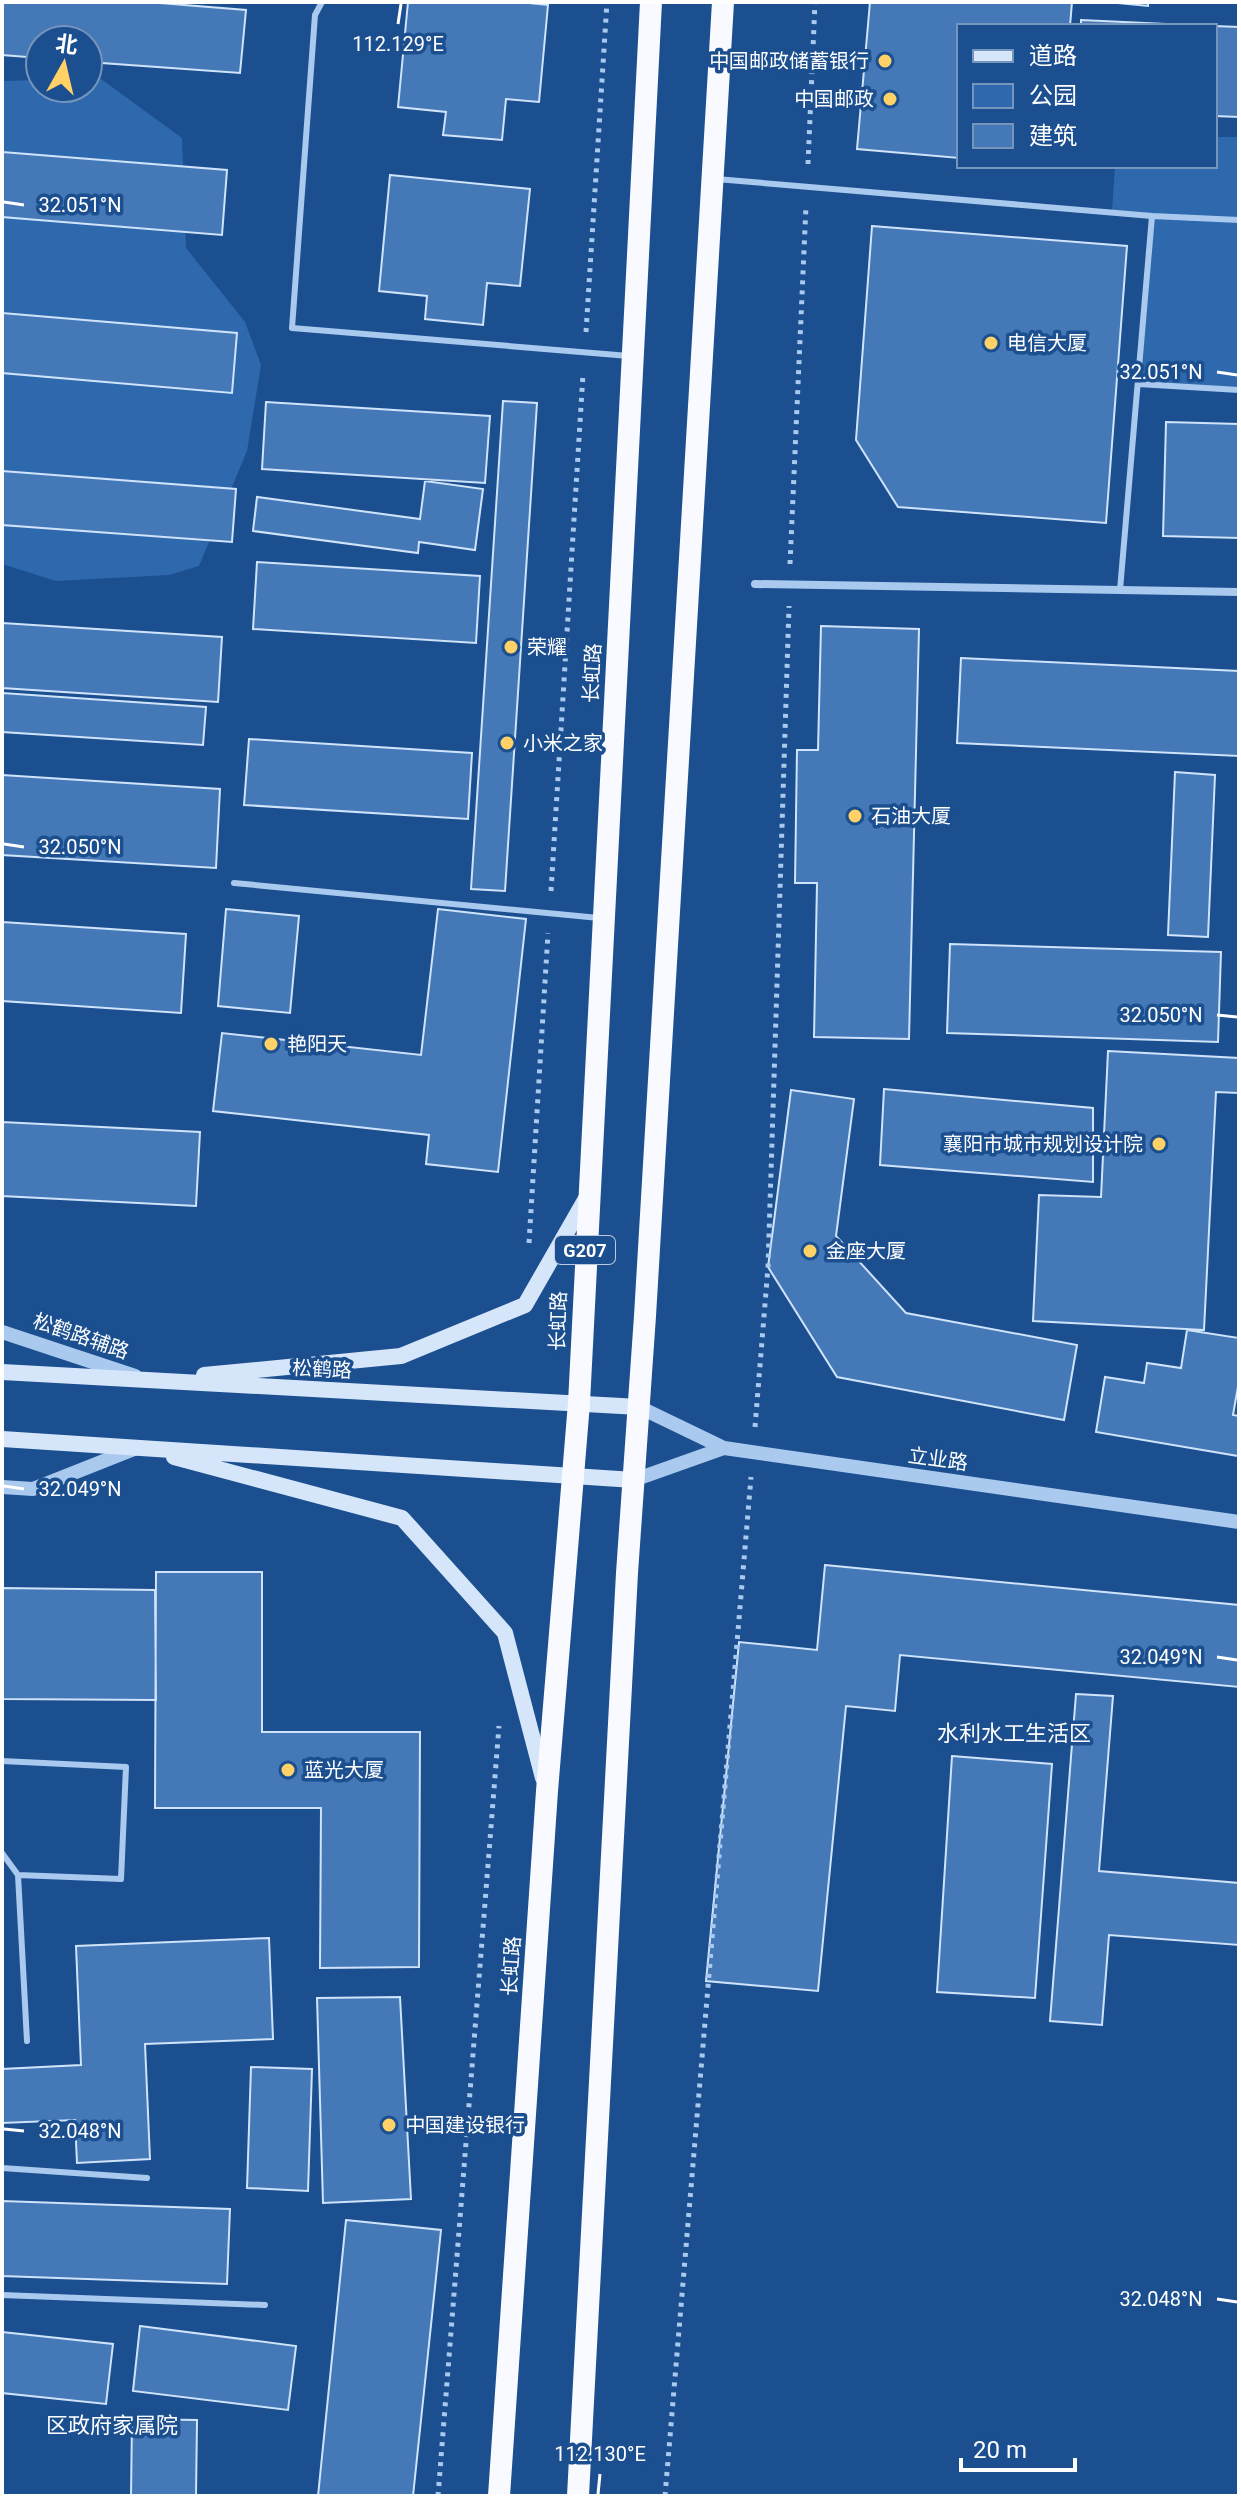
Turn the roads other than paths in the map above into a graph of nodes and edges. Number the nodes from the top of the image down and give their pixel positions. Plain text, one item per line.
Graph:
1 (322, 2) edge
2 (651, 2) edge
3 (723, 2) edge
4 (712, 179) junction
5 (1152, 216) junction
6 (1239, 220) edge
7 (633, 356) junction
8 (1138, 384) junction
9 (1239, 390) edge
10 (755, 584) dead end
11 (1120, 590) junction
12 (1239, 592) edge
13 (234, 883) dead end
14 (602, 919) junction
15 (588, 1195) junction
16 (2, 1332) edge
17 (2, 1372) edge
18 (147, 1380) junction
19 (579, 1403) junction
20 (639, 1407) junction
21 (2, 1439) edge
22 (138, 1447) junction
23 (724, 1448) junction
24 (573, 1476) junction
25 (634, 1480) junction
26 (2, 1487) edge
27 (1239, 1522) edge
28 (2, 1761) edge
29 (547, 1791) junction
30 (2, 1853) edge
31 (18, 1875) junction
32 (27, 2041) dead end
33 (2, 2168) edge
34 (147, 2178) dead end
35 (2, 2295) edge
36 (265, 2305) dead end
37 (499, 2496) edge
38 (578, 2496) edge

1 - 7 lane
2 - 7 highway, 长虹路 / G207
3 - 4 highway
4 - 5 lane
4 - 20 highway
5 - 6 lane
5 - 8 lane
7 - 14 highway, 长虹路 / G207
8 - 9 lane
8 - 11 lane
10 - 11 street
11 - 12 street
13 - 14 lane
14 - 15 highway, 长虹路 / G207
15 - 18 main road
15 - 19 highway, 长虹路 / G207
16 - 18 street, 松鹤路辅路
17 - 18 main road, 松鹤路
18 - 19 main road, 松鹤路
19 - 20 main road, 松鹤路
19 - 24 highway, 长虹路 / G207
20 - 23 street, 立业路
20 - 25 highway
21 - 22 main road
22 - 24 main road
22 - 26 street
22 - 29 main road
23 - 25 street
23 - 27 street, 立业路
24 - 25 main road
24 - 29 highway, 长虹路 / G207
25 - 38 highway
28 - 31 lane
29 - 37 highway, 长虹路 / G207
30 - 31 lane
31 - 32 lane
33 - 34 lane
35 - 36 lane

